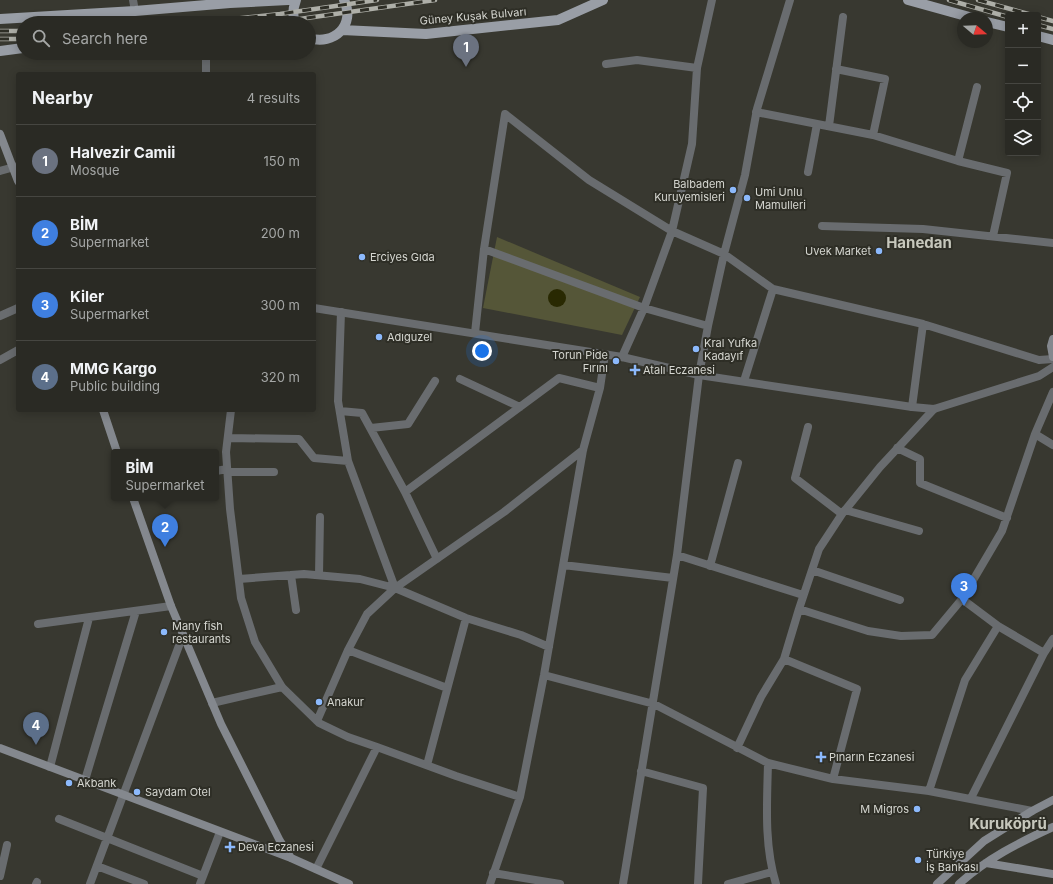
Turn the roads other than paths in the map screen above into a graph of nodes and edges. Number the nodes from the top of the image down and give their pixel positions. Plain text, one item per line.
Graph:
1 (134, 0) edge
2 (288, 0) edge
3 (296, 0) edge
4 (344, 0) edge
5 (603, 0) edge
6 (712, 0) edge
7 (790, 0) edge
8 (908, 0) edge
9 (135, 11) junction
10 (957, 14) edge
11 (51, 16) edge
12 (293, 16) edge
13 (843, 17) dead end
14 (16, 18) edge
15 (0, 19) edge
16 (993, 24) edge
17 (1005, 27) edge
18 (342, 30) junction
19 (1041, 37) edge
20 (316, 40) edge
21 (1053, 40) edge
22 (16, 49) edge
23 (0, 51) edge
24 (206, 60) edge
25 (606, 64) dead end
26 (697, 68) junction
27 (836, 69) junction
28 (206, 72) edge
29 (977, 87) dead end
30 (756, 112) junction
31 (817, 124) junction
32 (829, 126) junction
33 (0, 134) edge
34 (873, 135) junction
35 (958, 161) junction
36 (15, 166) edge
37 (0, 170) edge
38 (808, 172) dead end
39 (822, 226) dead end
40 (672, 231) junction
41 (993, 236) junction
42 (1053, 243) edge
43 (484, 249) junction
44 (724, 254) junction
45 (773, 289) junction
46 (316, 308) edge
47 (644, 308) junction
48 (16, 309) edge
49 (341, 312) junction
50 (0, 316) edge
51 (923, 324) junction
52 (708, 326) junction
53 (475, 333) junction
54 (1053, 339) edge
55 (16, 351) edge
56 (605, 354) junction
57 (622, 357) junction
58 (1053, 358) edge
59 (0, 360) edge
60 (1053, 367) edge
61 (699, 375) junction
62 (460, 379) dead end
63 (435, 380) dead end
64 (744, 381) junction
65 (600, 388) junction
66 (1053, 392) edge
67 (520, 407) junction
68 (912, 407) junction
69 (934, 409) junction
70 (340, 411) junction
71 (104, 412) edge
72 (231, 412) edge
73 (808, 427) dead end
74 (371, 428) junction
75 (1035, 434) junction
76 (228, 438) junction
77 (1053, 445) edge
78 (897, 448) junction
79 (116, 449) edge
80 (583, 450) junction
81 (348, 461) junction
82 (738, 463) dead end
83 (219, 471) edge
84 (227, 471) junction
85 (274, 472) dead end
86 (404, 492) junction
87 (134, 501) edge
88 (844, 512) junction
89 (320, 517) dead end
90 (1007, 518) junction
91 (919, 532) dead end
92 (677, 555) junction
93 (437, 559) junction
94 (563, 565) junction
95 (710, 566) junction
96 (812, 570) junction
97 (290, 575) junction
98 (319, 575) junction
99 (674, 578) junction
100 (239, 579) junction
101 (395, 588) junction
102 (803, 596) junction
103 (962, 599) junction
104 (900, 600) dead end
105 (171, 606) junction
106 (799, 609) junction
107 (296, 610) dead end
108 (136, 611) junction
109 (89, 618) junction
110 (466, 618) junction
111 (38, 624) dead end
112 (998, 626) junction
113 (183, 635) junction
114 (1053, 638) edge
115 (549, 647) junction
116 (348, 650) junction
117 (1044, 652) junction
118 (784, 660) junction
119 (544, 675) junction
120 (282, 687) junction
121 (448, 688) junction
122 (212, 703) junction
123 (654, 704) junction
124 (317, 721) junction
125 (377, 747) junction
126 (0, 748) edge
127 (738, 748) junction
128 (768, 763) junction
129 (427, 766) junction
130 (50, 767) junction
131 (641, 772) junction
132 (833, 779) junction
133 (85, 780) junction
134 (929, 791) junction
135 (124, 795) junction
136 (520, 797) junction
137 (971, 798) junction
138 (1053, 800) edge
139 (1032, 811) junction
140 (59, 819) dead end
141 (1053, 827) edge
142 (220, 832) junction
143 (108, 837) junction
144 (7, 845) dead end
145 (291, 858) junction
146 (986, 863) junction
147 (97, 866) junction
148 (316, 869) junction
149 (772, 872) junction
150 (493, 873) junction
151 (1053, 874) edge
152 (0, 876) edge
153 (202, 880) edge
154 (90, 884) edge
155 (144, 884) edge
156 (349, 884) edge
157 (490, 884) edge
158 (547, 884) edge
159 (560, 884) edge
160 (623, 884) edge
161 (698, 884) edge
162 (728, 884) edge
163 (776, 884) edge
164 (937, 884) edge
165 (959, 884) edge

1 - 9 street
2 - 9 main road
3 - 12 main road
4 - 18 main road
5 - 18 main road, Güney Kuşak Bulvarı
6 - 26 street
7 - 30 street
8 - 10 main road
9 - 11 main road
13 - 27 street
14 - 15 main road
16 - 17 main road
18 - 20 main road
19 - 21 main road
22 - 23 main road
24 - 28 street
25 - 26 street
26 - 40 street
27 - 32 street
27 - 34 street
29 - 35 street
30 - 31 street
30 - 44 street
31 - 32 street
31 - 38 street
32 - 34 street
33 - 36 main road
34 - 35 street
35 - 41 street
36 - 37 street
39 - 41 street
40 - 43 street
40 - 44 street
40 - 47 street
41 - 42 street
43 - 47 street
43 - 53 street
44 - 45 street
44 - 52 street
45 - 51 street
45 - 64 street
46 - 49 street
47 - 52 street
47 - 57 street
48 - 50 street
49 - 53 street
49 - 70 street
51 - 58 street
51 - 68 street
52 - 61 street
53 - 56 street
54 - 58 main road
55 - 59 street
56 - 57 street
56 - 65 street
57 - 61 street
60 - 69 street
61 - 64 street
61 - 92 street
62 - 67 street
63 - 74 street
64 - 68 street
65 - 67 street
65 - 80 street
66 - 75 street
67 - 86 street
68 - 69 street
69 - 78 street
70 - 74 street
70 - 81 street
71 - 79 main road
72 - 76 street
73 - 88 street
74 - 86 street
75 - 77 street
75 - 90 street
76 - 81 street
76 - 84 street
78 - 88 street
78 - 90 street
80 - 93 street
80 - 94 street
81 - 101 street
82 - 95 street
83 - 84 street
84 - 85 street
84 - 100 street
86 - 93 street
87 - 105 main road
88 - 91 street
88 - 96 street
89 - 98 street
90 - 103 street
92 - 95 street
92 - 99 street
93 - 101 street
94 - 99 street
94 - 115 street
95 - 102 street
96 - 102 street
96 - 104 street
97 - 98 street
97 - 100 street
97 - 107 street
98 - 101 street
99 - 123 street
100 - 120 street
101 - 110 street
101 - 116 street
102 - 106 street
103 - 106 street
103 - 112 street
105 - 108 street
105 - 113 main road
106 - 118 street
108 - 109 street
108 - 133 street
109 - 111 street
109 - 130 street
110 - 115 street
110 - 121 street
112 - 117 street
112 - 134 street
113 - 122 main road
113 - 135 street
114 - 117 street
115 - 119 street
116 - 121 street
116 - 124 street
117 - 137 street
118 - 127 street
118 - 132 street
119 - 123 street
119 - 136 street
120 - 122 street
120 - 124 street
121 - 129 street
122 - 145 main road
123 - 127 street
123 - 131 street
124 - 125 street
125 - 129 street
125 - 148 street
126 - 130 main road
127 - 128 street
128 - 132 street
128 - 149 street
129 - 136 street
130 - 133 main road
131 - 160 street
131 - 161 street
132 - 134 street
133 - 135 main road
134 - 137 street
135 - 142 main road
135 - 143 street
136 - 150 street
137 - 139 street
138 - 139 main road
139 - 164 main road
140 - 143 street
141 - 146 main road
142 - 145 main road
142 - 153 street
143 - 147 street
143 - 153 street
144 - 152 street
145 - 148 main road
146 - 151 main road
146 - 165 main road
147 - 154 street
147 - 155 street
148 - 156 main road
149 - 162 street
149 - 163 street
150 - 157 street
150 - 158 street
158 - 159 street

